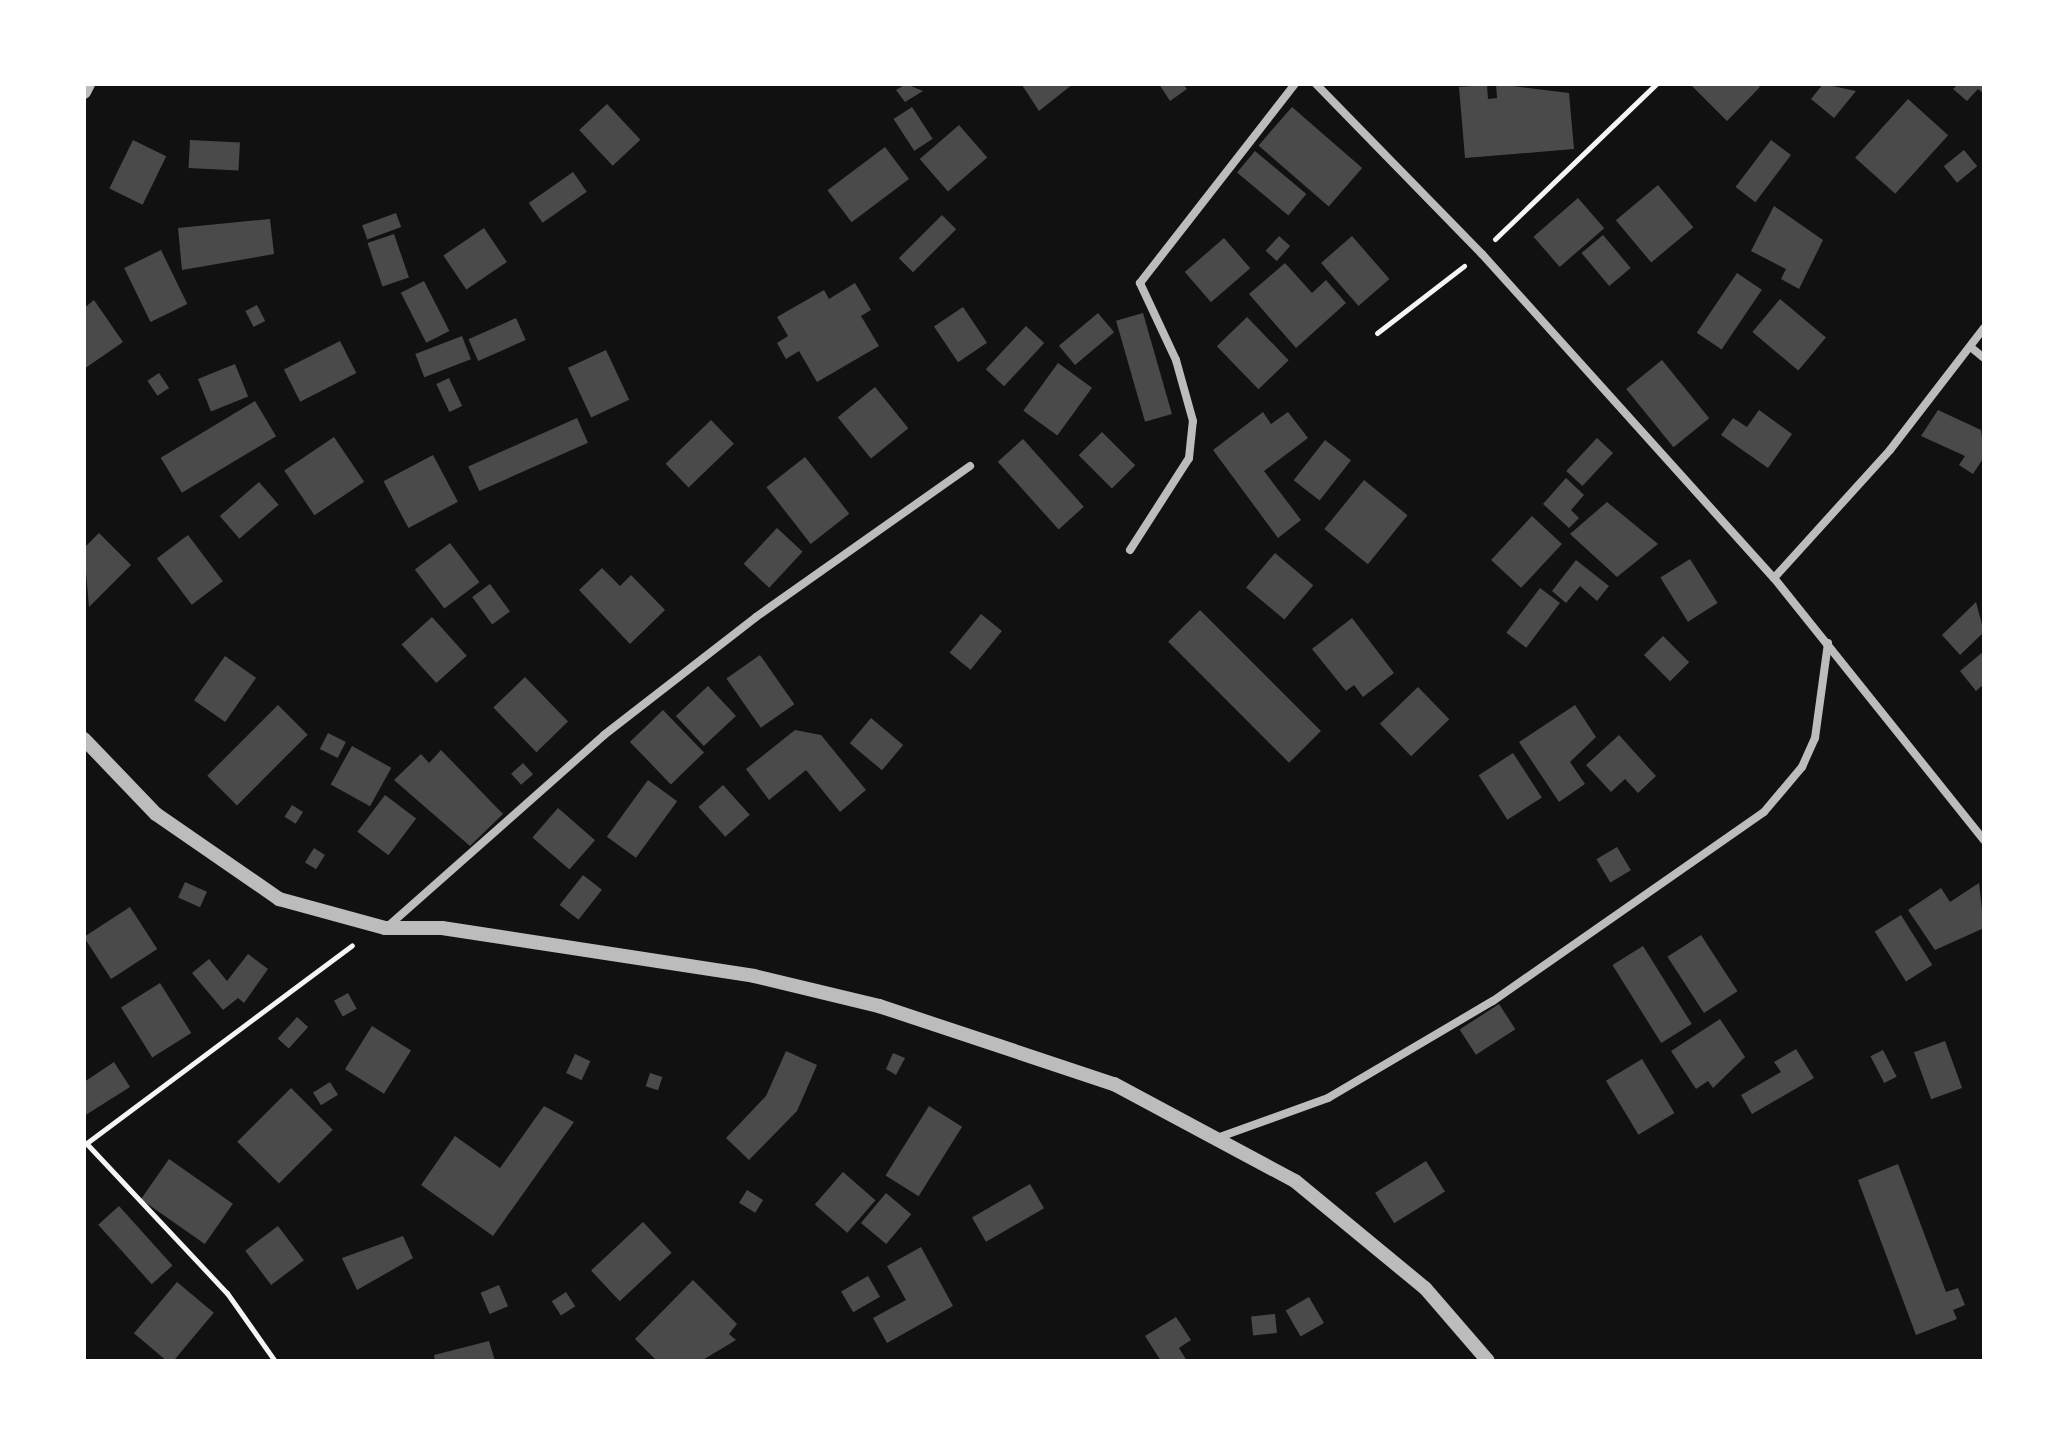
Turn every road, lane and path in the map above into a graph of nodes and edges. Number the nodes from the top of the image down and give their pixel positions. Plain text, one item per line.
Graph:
1 (88, 84) edge
2 (1295, 84) edge
3 (1316, 84) edge
4 (1656, 84) edge
5 (84, 92) edge
6 (1482, 254) junction
7 (1984, 328) edge
8 (1377, 333) dead end
9 (1973, 349) junction
10 (1984, 358) edge
11 (970, 466) dead end
12 (1130, 550) dead end
13 (1774, 578) junction
14 (1828, 643) junction
15 (84, 739) edge
16 (1984, 840) edge
17 (385, 928) junction
18 (1216, 1138) junction
19 (85, 1144) edge
20 (275, 1361) edge
21 (1488, 1361) edge

1 - 5 street
2 - 12 street
3 - 6 street
4 - 6 path
6 - 8 path
6 - 13 street
7 - 9 street
9 - 10 street
9 - 13 street
11 - 17 street
13 - 14 street
14 - 16 street
14 - 18 street
15 - 17 street
17 - 18 street
17 - 19 path
18 - 21 street
19 - 20 path

